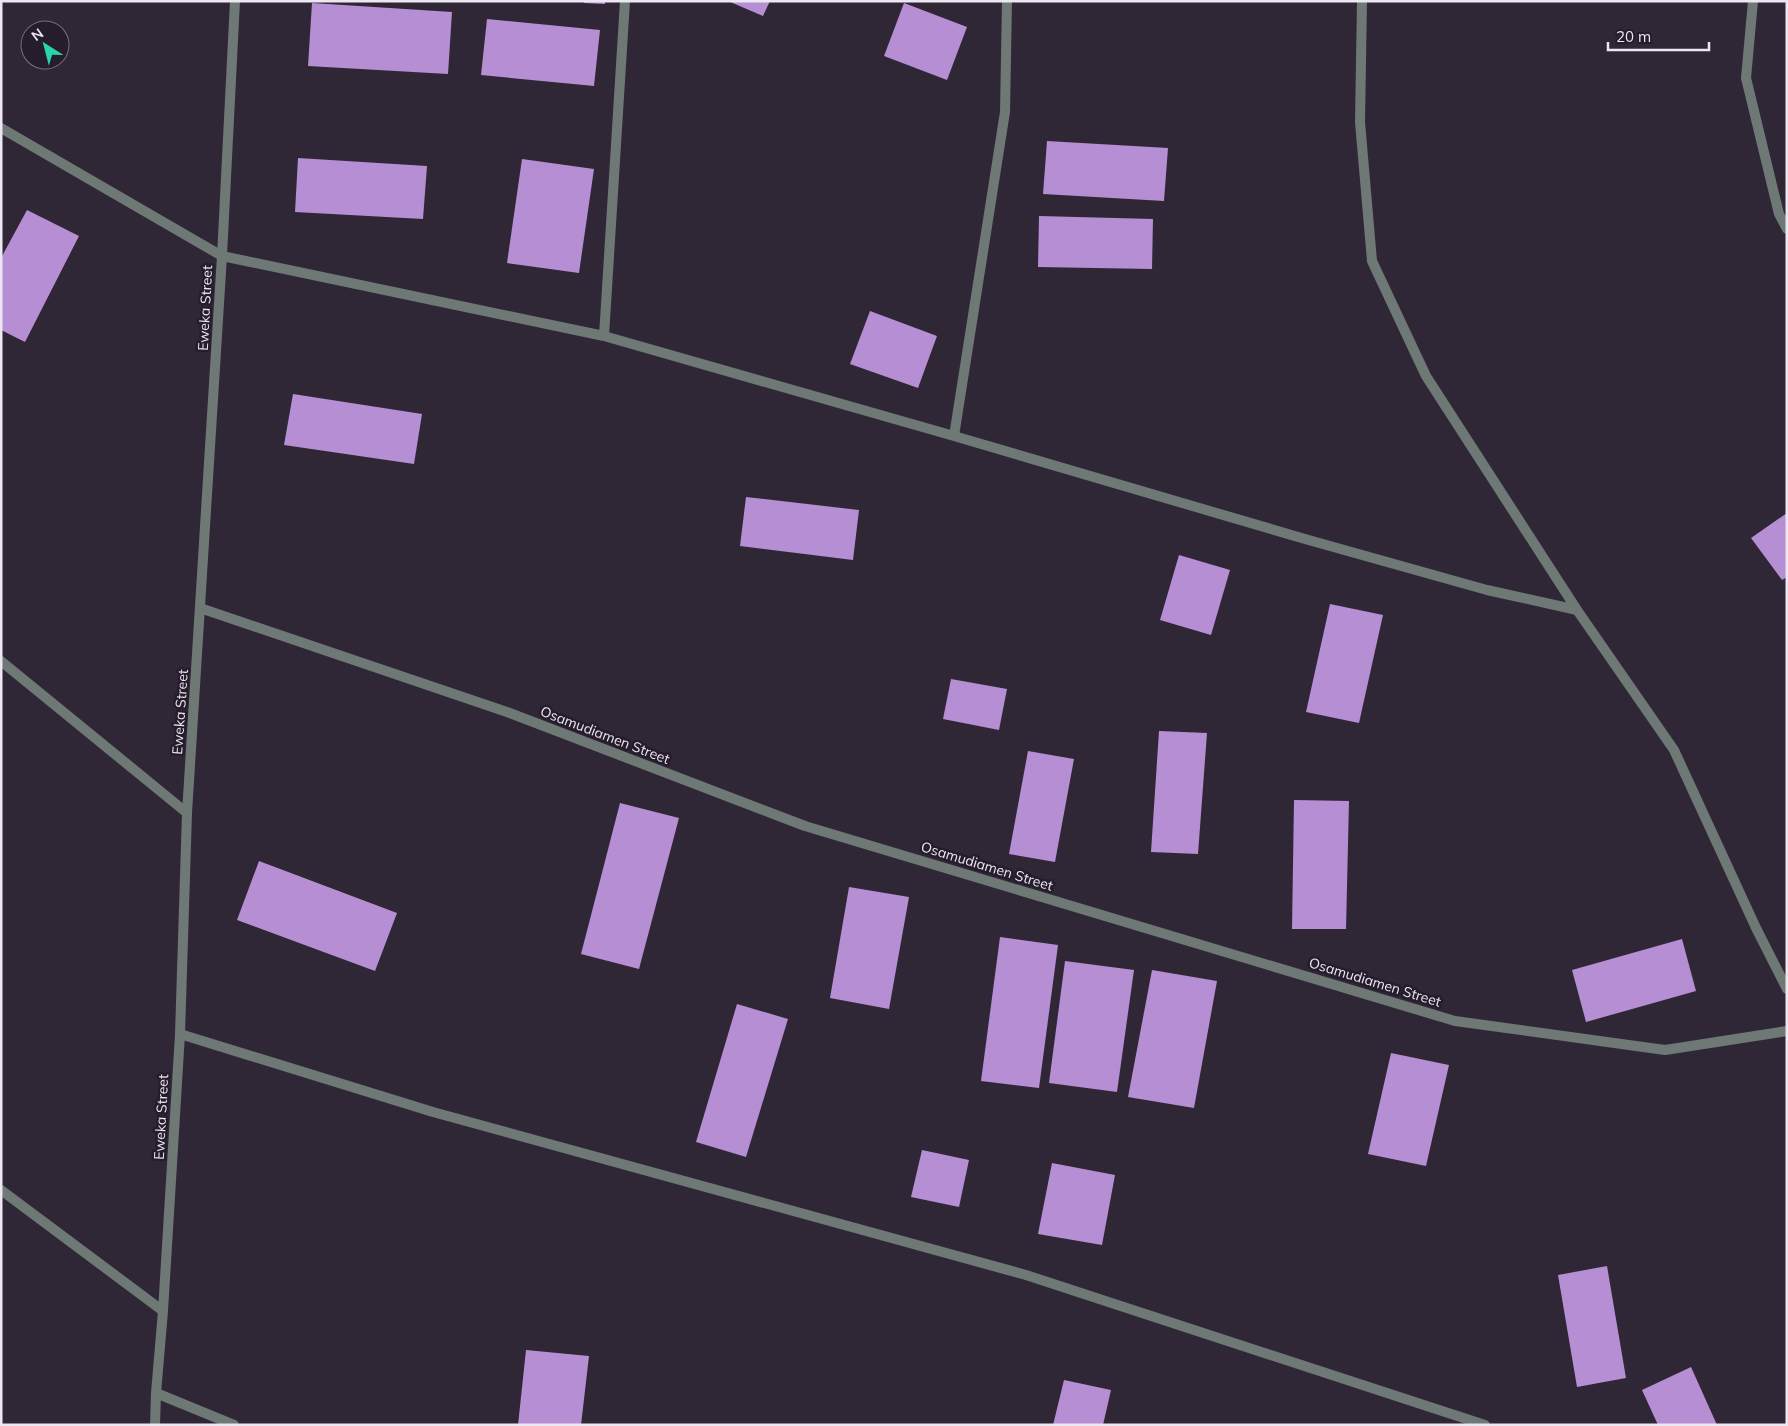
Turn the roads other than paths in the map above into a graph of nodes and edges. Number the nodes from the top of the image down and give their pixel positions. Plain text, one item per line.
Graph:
1 (235, 1) edge
2 (625, 1) edge
3 (1007, 1) edge
4 (1362, 1) edge
5 (1753, 1) edge
6 (1, 128) edge
7 (1787, 229) edge
8 (222, 256) junction
9 (604, 336) junction
10 (954, 436) junction
11 (200, 608) junction
12 (1577, 610) junction
13 (1, 661) edge
14 (187, 813) junction
15 (1787, 989) edge
16 (1787, 1031) edge
17 (180, 1034) junction
18 (1, 1190) edge
19 (163, 1310) junction
20 (156, 1394) junction
21 (155, 1425) edge
22 (234, 1425) edge
23 (1485, 1425) edge

1 - 8 street, Eweka Street
2 - 9 street
3 - 10 street
4 - 12 street
5 - 7 street
6 - 8 street
8 - 9 street
8 - 11 street, Eweka Street
9 - 10 street
10 - 12 street
11 - 14 street, Eweka Street
11 - 16 street, Osamudiamen Street
12 - 15 street
13 - 14 street
14 - 17 street, Eweka Street
17 - 19 street, Eweka Street
17 - 23 street
18 - 19 street
19 - 20 street, Eweka Street
20 - 21 street, Eweka Street
20 - 22 street

